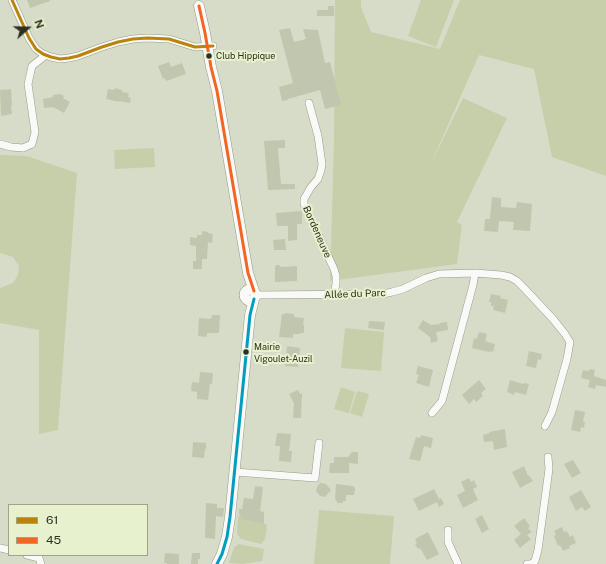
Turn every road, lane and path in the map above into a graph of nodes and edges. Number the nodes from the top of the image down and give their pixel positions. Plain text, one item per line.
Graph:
1 (12, 0) edge
2 (198, 3) edge
3 (210, 46) junction
4 (46, 56) junction
5 (308, 102) dead end
6 (0, 144) edge
7 (475, 273) junction
8 (334, 294) junction
9 (251, 295) junction
10 (432, 413) dead end
11 (545, 426) dead end
12 (319, 443) dead end
13 (548, 457) dead end
14 (235, 472) junction
15 (448, 530) dead end
16 (31, 556) edge
17 (41, 564) edge
18 (217, 564) edge
19 (458, 564) edge
20 (527, 564) edge
21 (531, 564) edge

1 - 4 street
2 - 3 street
3 - 4 street
3 - 9 street
4 - 6 street
5 - 8 street, Bordeneuve
7 - 8 street, Allée du Parc
7 - 10 street
7 - 11 street, Allée du Parc
8 - 9 street, Allée du Parc
9 - 14 street
12 - 14 street
13 - 21 street
14 - 18 street
15 - 19 street
16 - 17 street
20 - 21 street

